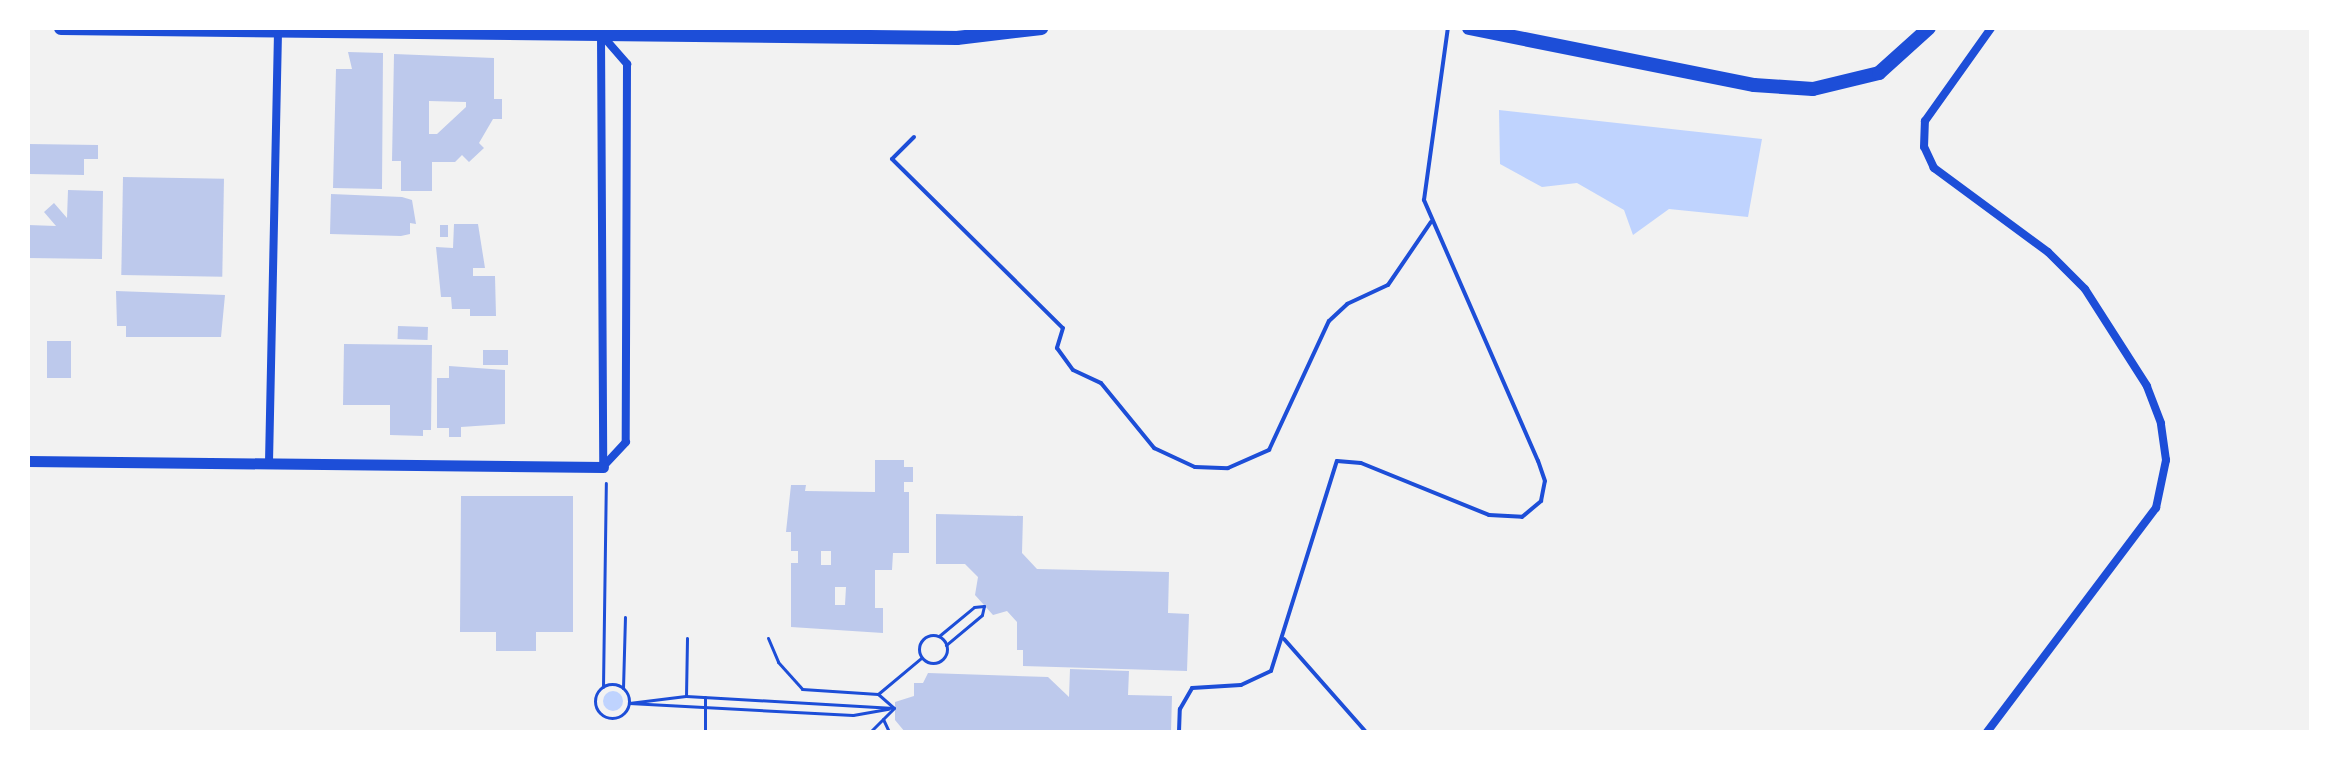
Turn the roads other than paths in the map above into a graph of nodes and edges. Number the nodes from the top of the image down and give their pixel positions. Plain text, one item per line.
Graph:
1 (61, 28) edge
2 (278, 28) edge
3 (1041, 28) edge
4 (1448, 28) edge
5 (1469, 28) edge
6 (1929, 28) edge
7 (1991, 28) edge
8 (601, 31) edge
9 (914, 137) dead end
10 (1431, 222) junction
11 (28, 461) edge
12 (269, 462) junction
13 (603, 467) junction
14 (1284, 639) junction
15 (1179, 732) edge
16 (1366, 732) edge
17 (1987, 732) edge

1 - 2 main road
2 - 8 main road
2 - 12 street
3 - 8 main road
4 - 10 lane
5 - 6 main road
7 - 17 street
8 - 13 street
8 - 13 street
9 - 10 lane
10 - 14 lane
11 - 12 street
12 - 13 street
14 - 15 lane
14 - 16 lane

